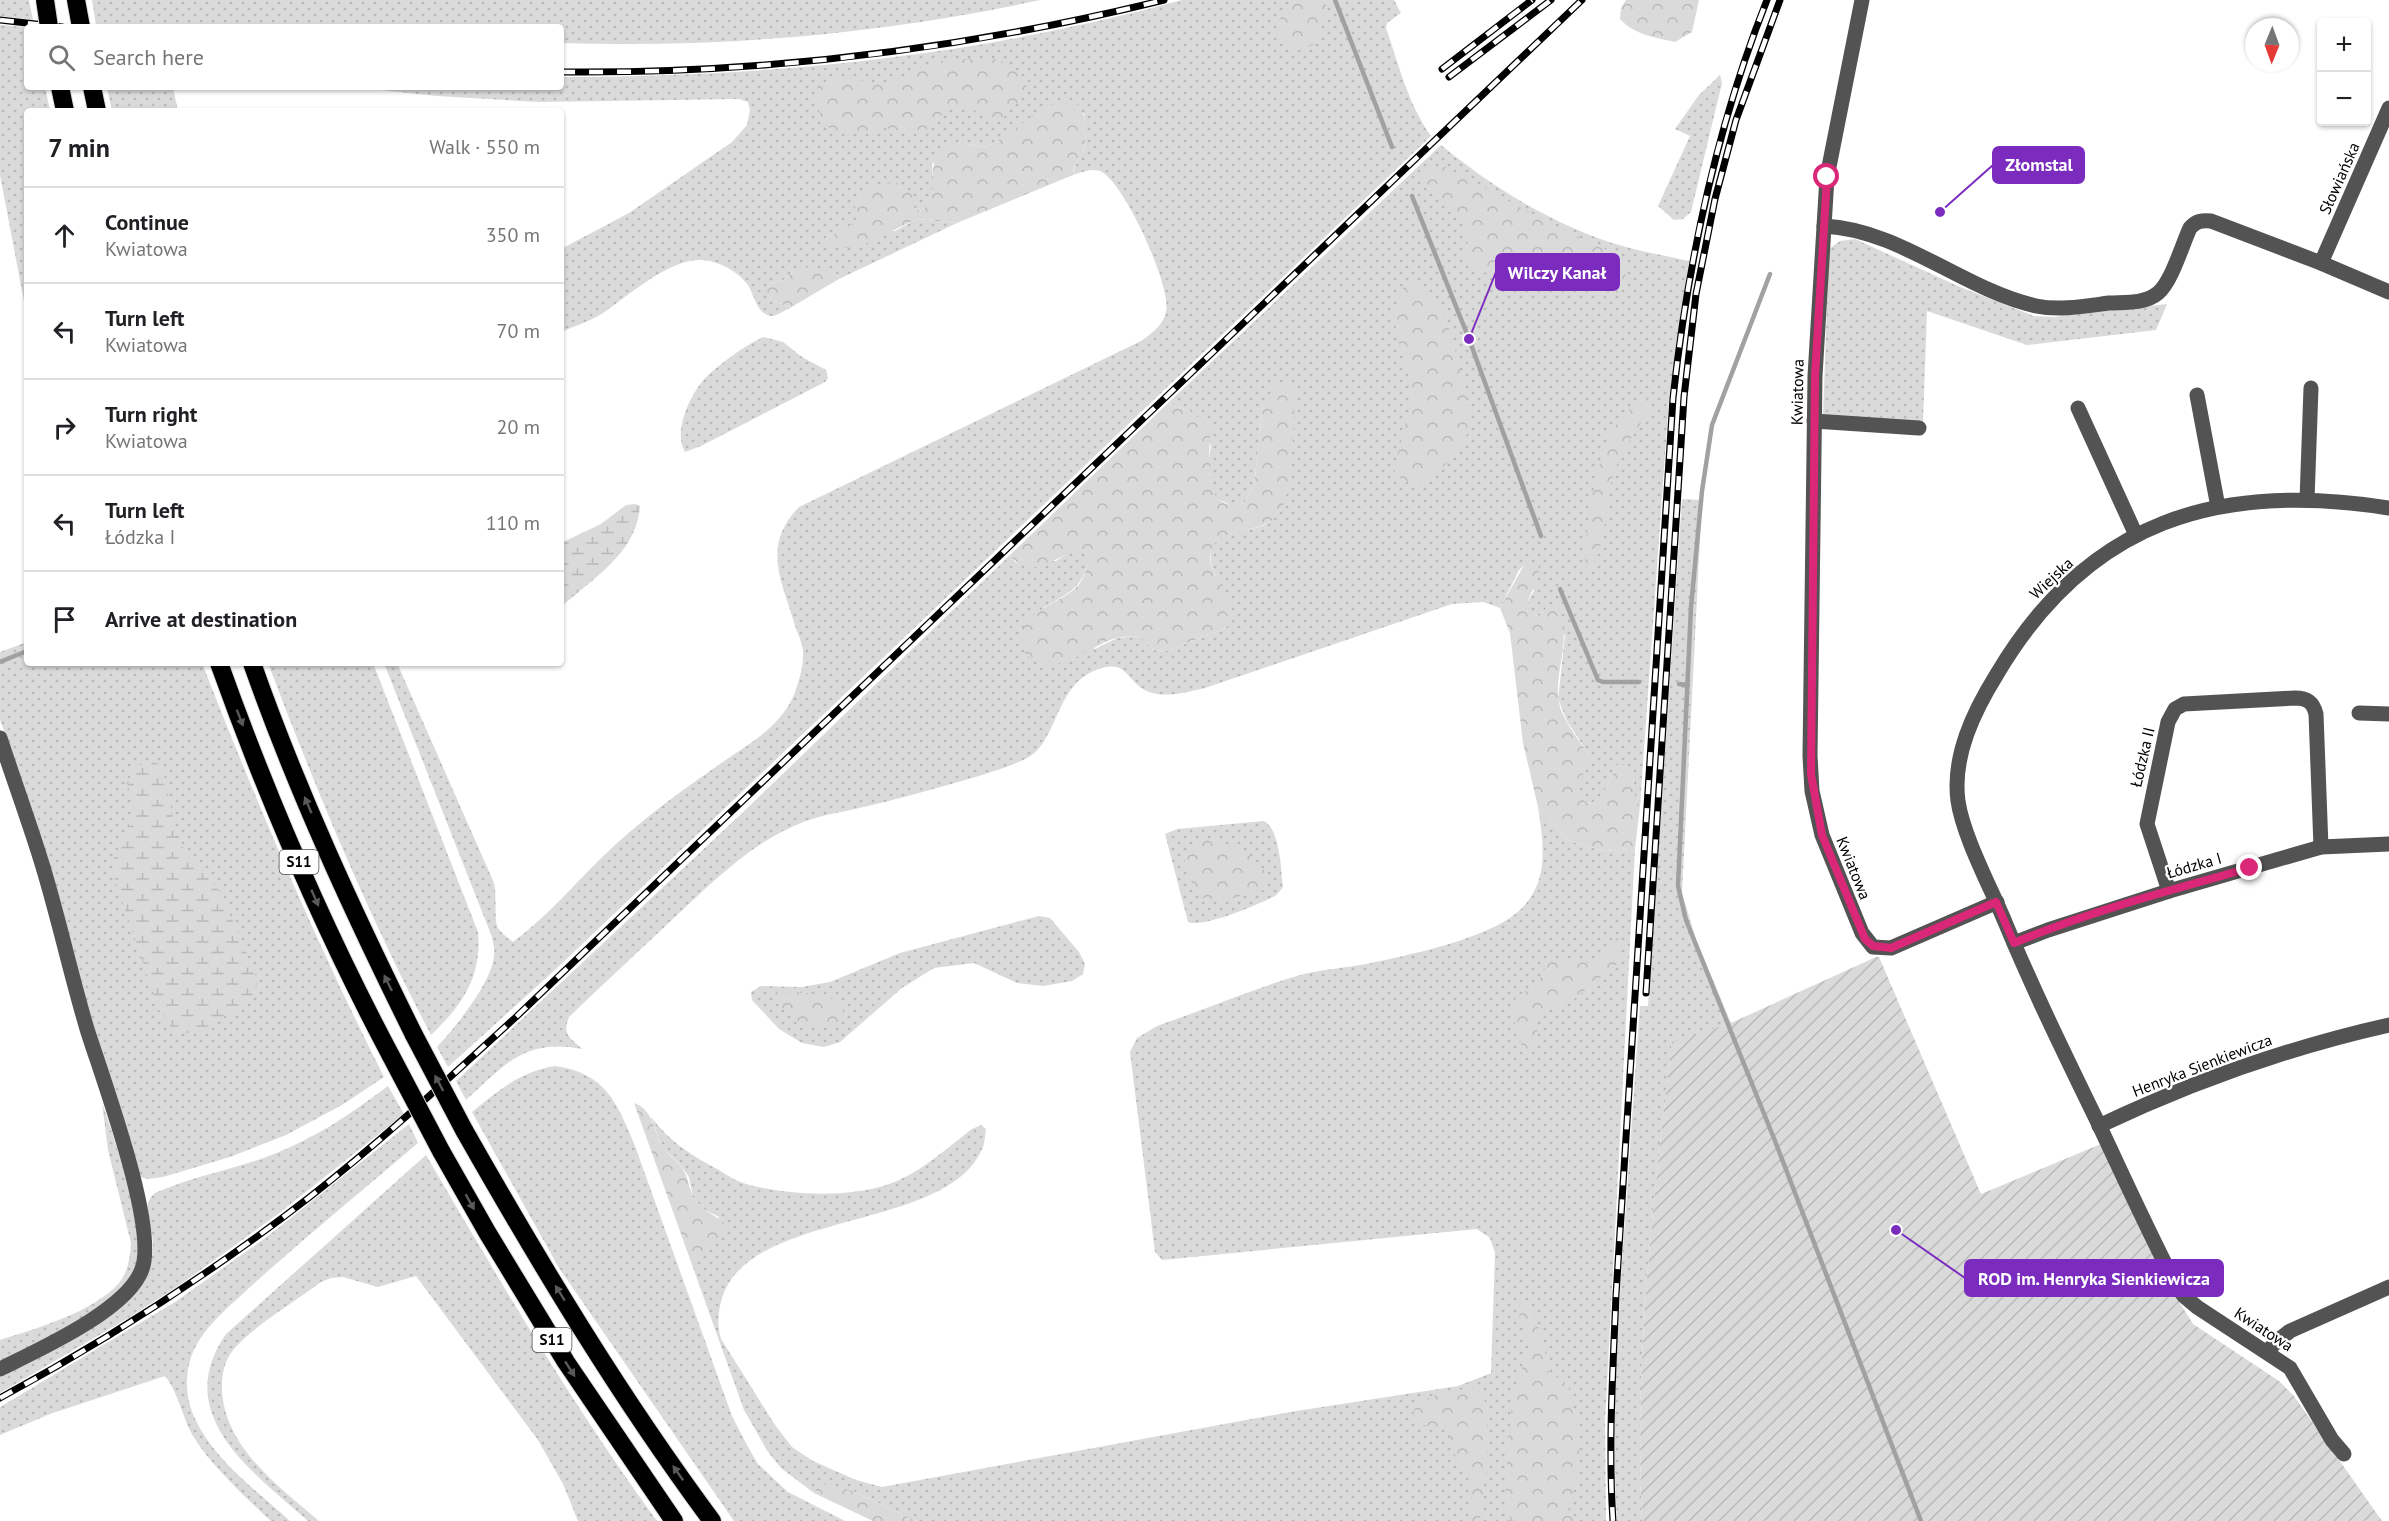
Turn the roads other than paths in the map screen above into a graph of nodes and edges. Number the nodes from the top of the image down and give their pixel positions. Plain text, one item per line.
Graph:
1 (45, 0) edge
2 (76, 0) edge
3 (1862, 0) edge
4 (49, 24) edge
5 (80, 24) edge
6 (61, 90) edge
7 (93, 90) edge
8 (64, 108) edge
9 (96, 108) edge
10 (2389, 108) edge
11 (1824, 226) junction
12 (2321, 263) junction
13 (2389, 292) edge
14 (2311, 388) dead end
15 (2197, 395) dead end
16 (2078, 408) dead end
17 (1814, 421) junction
18 (1919, 428) dead end
19 (2307, 500) junction
20 (2218, 507) junction
21 (2389, 508) edge
22 (2136, 535) junction
23 (220, 666) edge
24 (253, 666) edge
25 (2360, 713) dead end
26 (2389, 714) edge
27 (0, 738) edge
28 (2389, 844) edge
29 (2321, 847) junction
30 (2169, 891) junction
31 (1996, 902) junction
32 (2014, 943) junction
33 (2389, 1025) edge
34 (2099, 1126) junction
35 (2389, 1287) edge
36 (2267, 1352) junction
37 (0, 1369) edge
38 (2344, 1454) dead end
39 (674, 1521) edge
40 (712, 1521) edge

1 - 4 highway, bridge
2 - 5 highway
3 - 11 street, Kwiatowa
6 - 8 highway
7 - 9 highway
10 - 12 street, Słowiańska
11 - 12 street
11 - 17 street, Kwiatowa
12 - 13 street
14 - 19 street
15 - 20 street
16 - 22 street
17 - 18 street
17 - 31 street, Kwiatowa
19 - 20 street, Wiejska
19 - 21 street, Wiejska
20 - 22 street, Wiejska
22 - 31 street, Wiejska
23 -> 39 highway, S11, bridge
40 -> 24 highway, S11, bridge
25 - 26 street
27 - 37 street
28 - 29 street, Łódzka I
29 - 30 street, Łódzka I
29 - 30 street, Łódzka II
30 - 32 street, Łódzka I
31 - 32 street, Kwiatowa
32 - 34 street, Kwiatowa
33 - 34 street, Henryka Sienkiewicza
34 - 36 street, Kwiatowa
35 - 36 street
36 - 38 street, Kwiatowa

